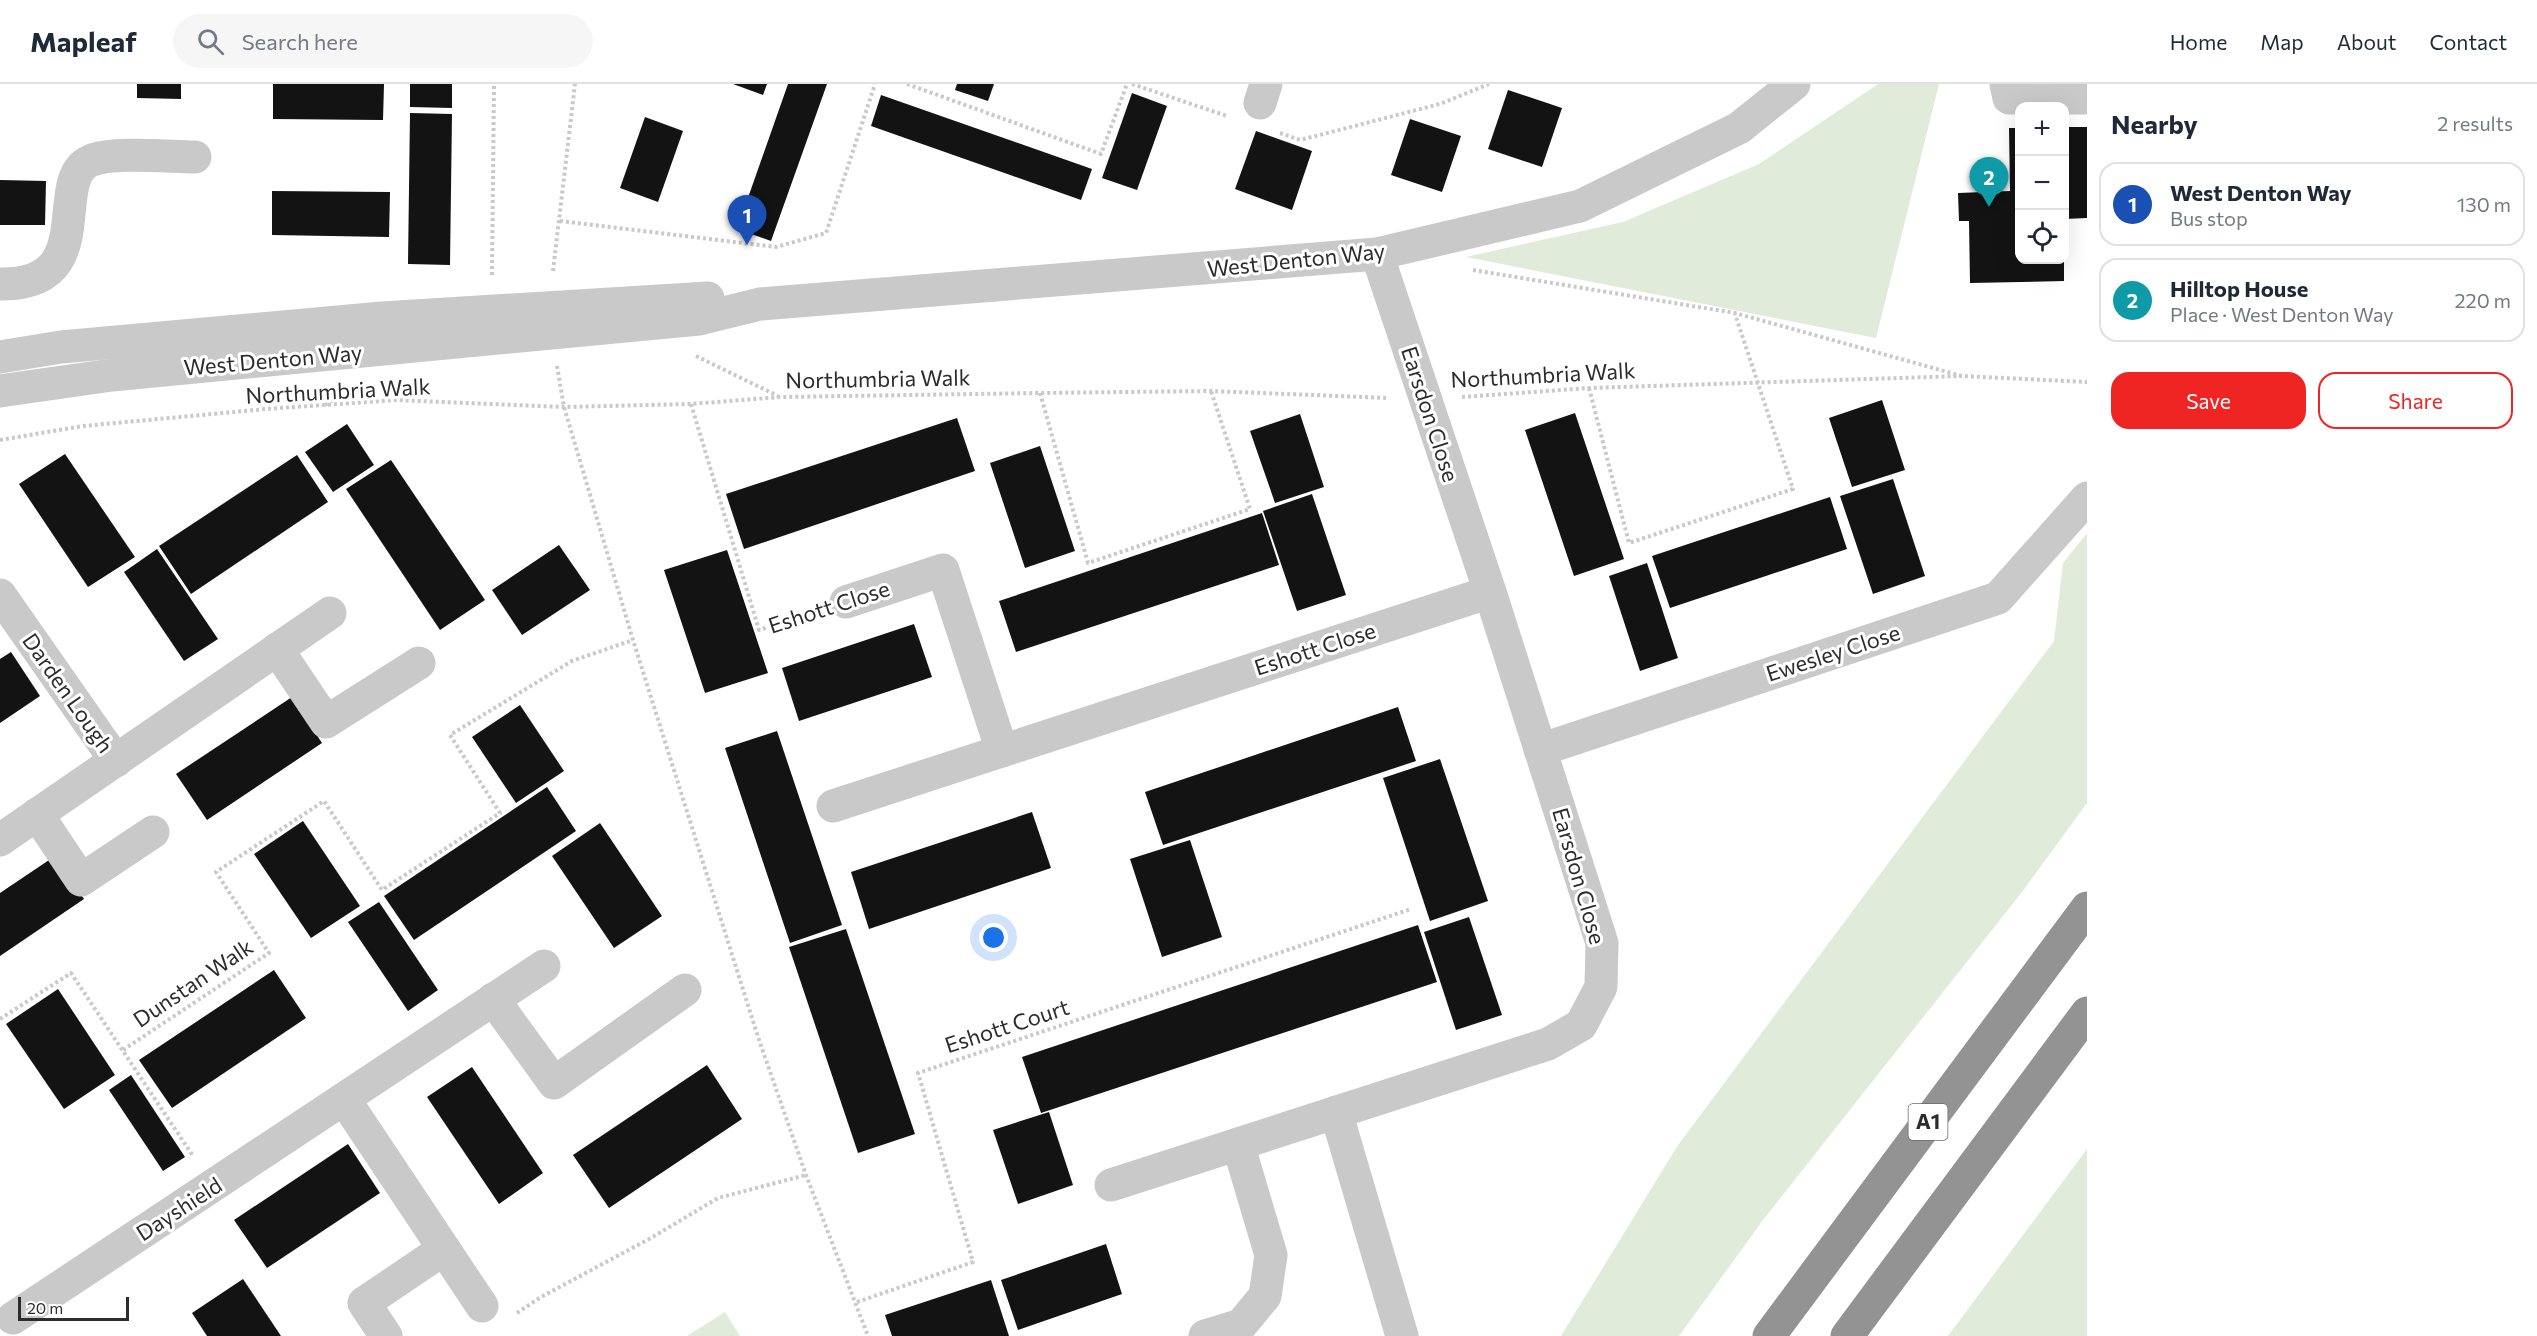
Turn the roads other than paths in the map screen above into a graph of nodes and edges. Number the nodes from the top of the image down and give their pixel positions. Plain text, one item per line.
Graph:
1 (1794, 84) edge
2 (2006, 84) edge
3 (2087, 98) edge
4 (195, 157) dead end
5 (1377, 254) junction
6 (0, 284) edge
7 (760, 304) junction
8 (0, 357) edge
9 (0, 391) edge
10 (2087, 498) edge
11 (1490, 592) junction
12 (0, 595) edge
13 (846, 602) road end
14 (330, 613) dead end
15 (277, 649) junction
16 (419, 663) dead end
17 (1540, 750) junction
18 (1002, 751) junction
19 (116, 761) junction
20 (833, 806) dead end
21 (37, 814) junction
22 (153, 832) dead end
23 (0, 840) edge
24 (2087, 908) edge
25 (544, 966) dead end
26 (685, 990) dead end
27 (493, 999) junction
28 (2087, 1013) edge
29 (344, 1099) junction
30 (1336, 1112) junction
31 (1238, 1144) junction
32 (1111, 1185) dead end
33 (444, 1249) junction
34 (482, 1306) dead end
35 (13, 1317) edge
36 (386, 1336) edge
37 (1205, 1336) edge
38 (1402, 1336) edge
39 (1769, 1336) edge
40 (1847, 1336) edge

1 - 5 street, West Denton Way
2 - 3 street
4 - 6 street
5 - 7 street, West Denton Way
5 - 11 street, Earsdon Close
7 - 8 street, West Denton Way
7 - 9 street, West Denton Way
10 - 17 street, Ewesley Close
11 - 17 street, Earsdon Close
11 - 18 street, Eshott Close
12 - 19 street, Darden Lough
13 - 18 street, Eshott Close
14 - 15 street, Darden Lough
15 - 16 street
15 - 19 street, Darden Lough
17 - 30 street, Earsdon Close
18 - 20 street, Eshott Close
19 - 21 street, Darden Lough
21 - 22 street
21 - 23 street, Darden Lough
24 - 39 highway, A1
25 - 27 street, Dayshield
26 - 27 street
27 - 29 street, Dayshield
28 - 40 highway
29 - 33 street
29 - 35 street, Dayshield
30 - 31 street, Earsdon Close
30 - 38 street
31 - 32 street, Earsdon Close
31 - 37 street
33 - 34 street
33 - 36 street

